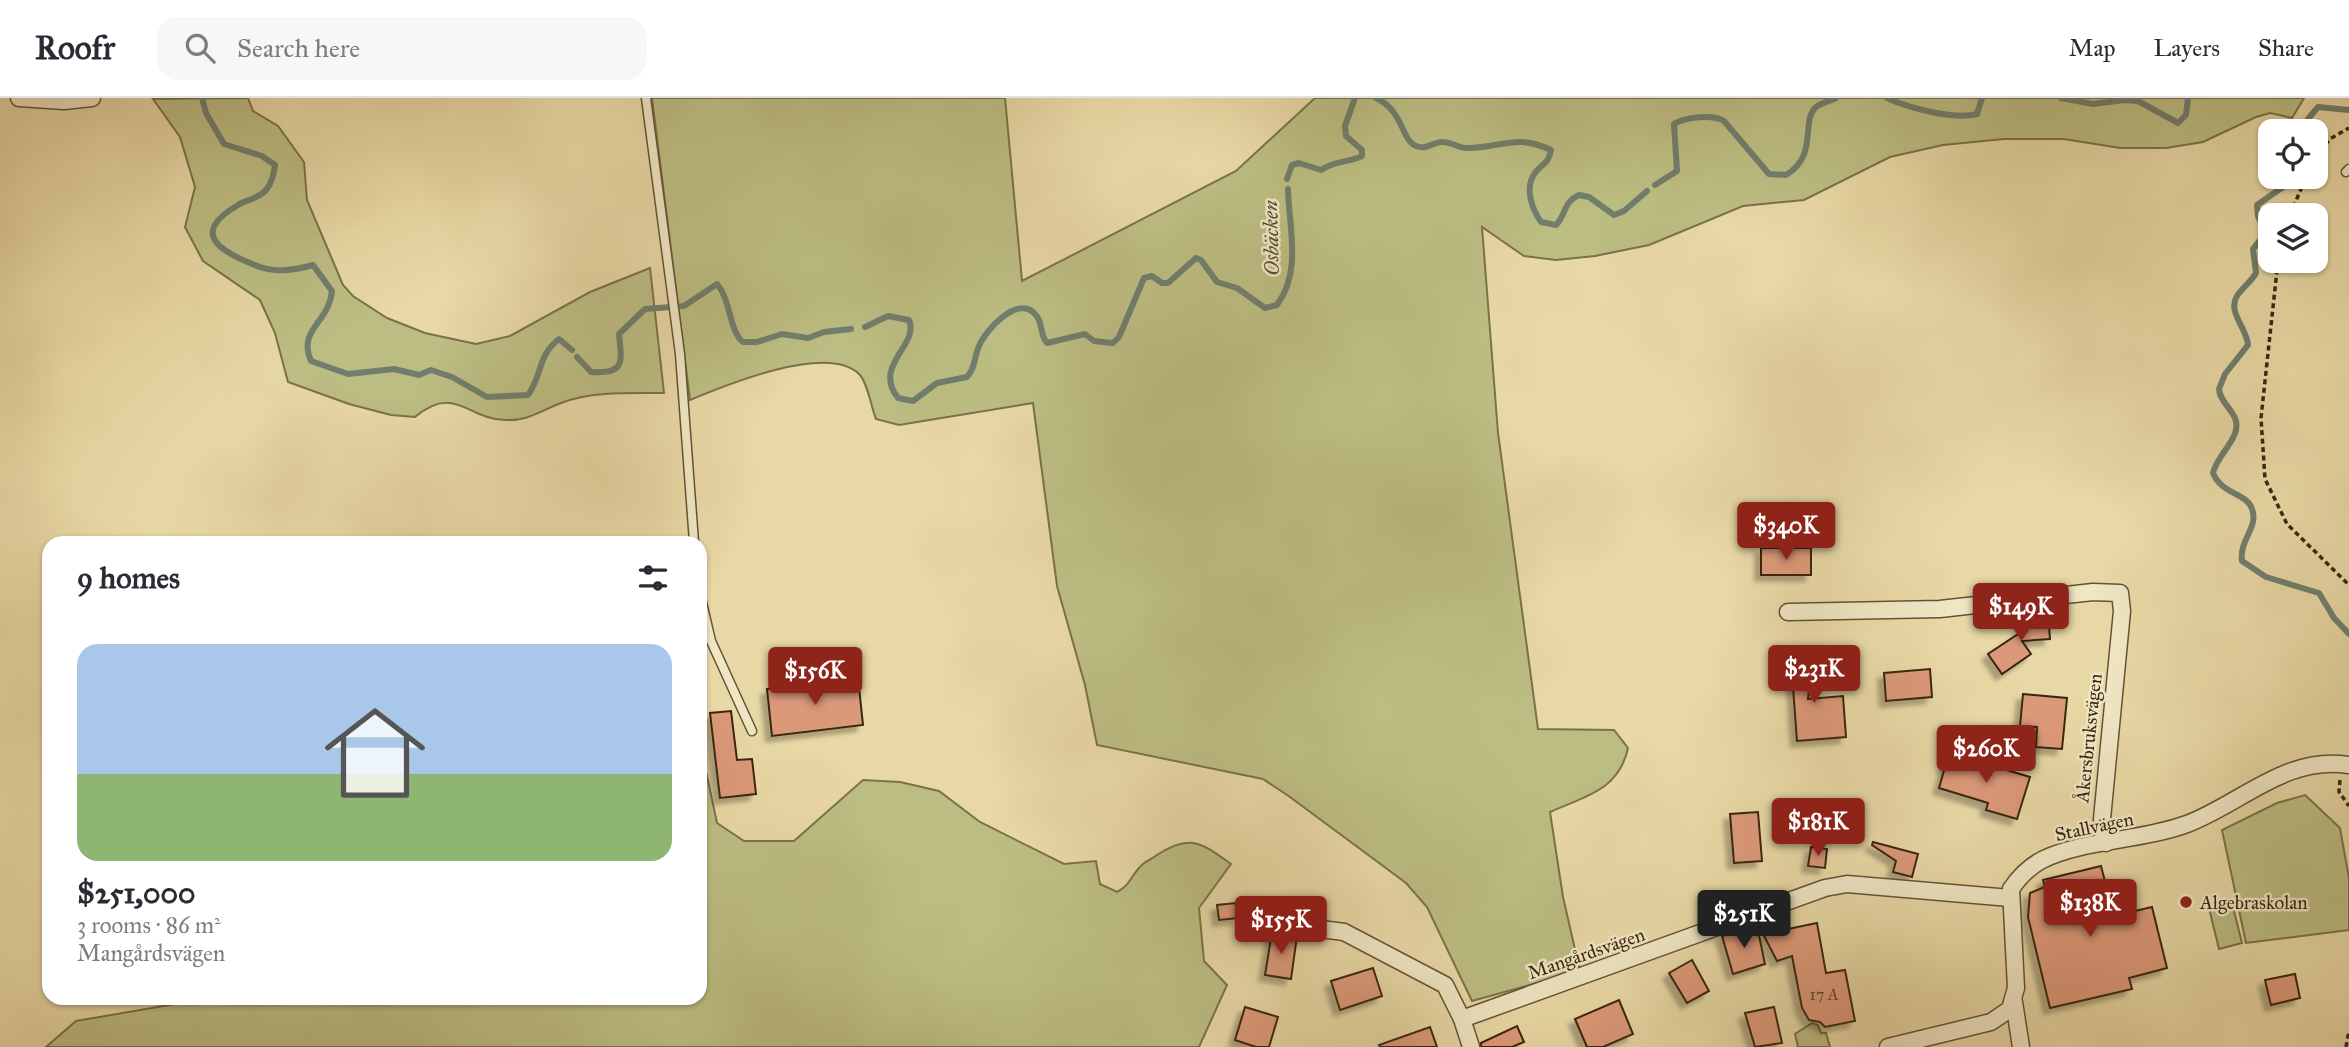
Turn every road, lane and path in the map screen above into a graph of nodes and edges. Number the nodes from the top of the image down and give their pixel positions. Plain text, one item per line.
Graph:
1 (19, 98) edge
2 (92, 98) edge
3 (646, 98) edge
4 (2349, 128) edge
5 (2328, 142) edge
6 (2277, 273) edge
7 (693, 536) edge
8 (2349, 585) edge
9 (1788, 612) dead end
10 (707, 624) edge
11 (752, 731) dead end
12 (2349, 765) edge
13 (2106, 843) junction
14 (2010, 898) junction
15 (1306, 927) dead end
16 (2014, 1002) junction
17 (1462, 1018) junction
18 (2349, 1031) edge
19 (1471, 1047) edge
20 (1888, 1047) edge
21 (2021, 1047) edge
22 (2346, 1047) edge

1 - 2 street
3 - 7 lane
4 - 5 path
6 - 8 path
9 - 13 street, Åkersbruksvägen
10 - 11 lane
12 - 13 street, Stallvägen
13 - 14 street, Stallvägen
14 - 16 street
14 - 17 street, Mangårdsvägen
15 - 17 street
16 - 20 street
16 - 21 street
17 - 19 street
18 - 22 path

